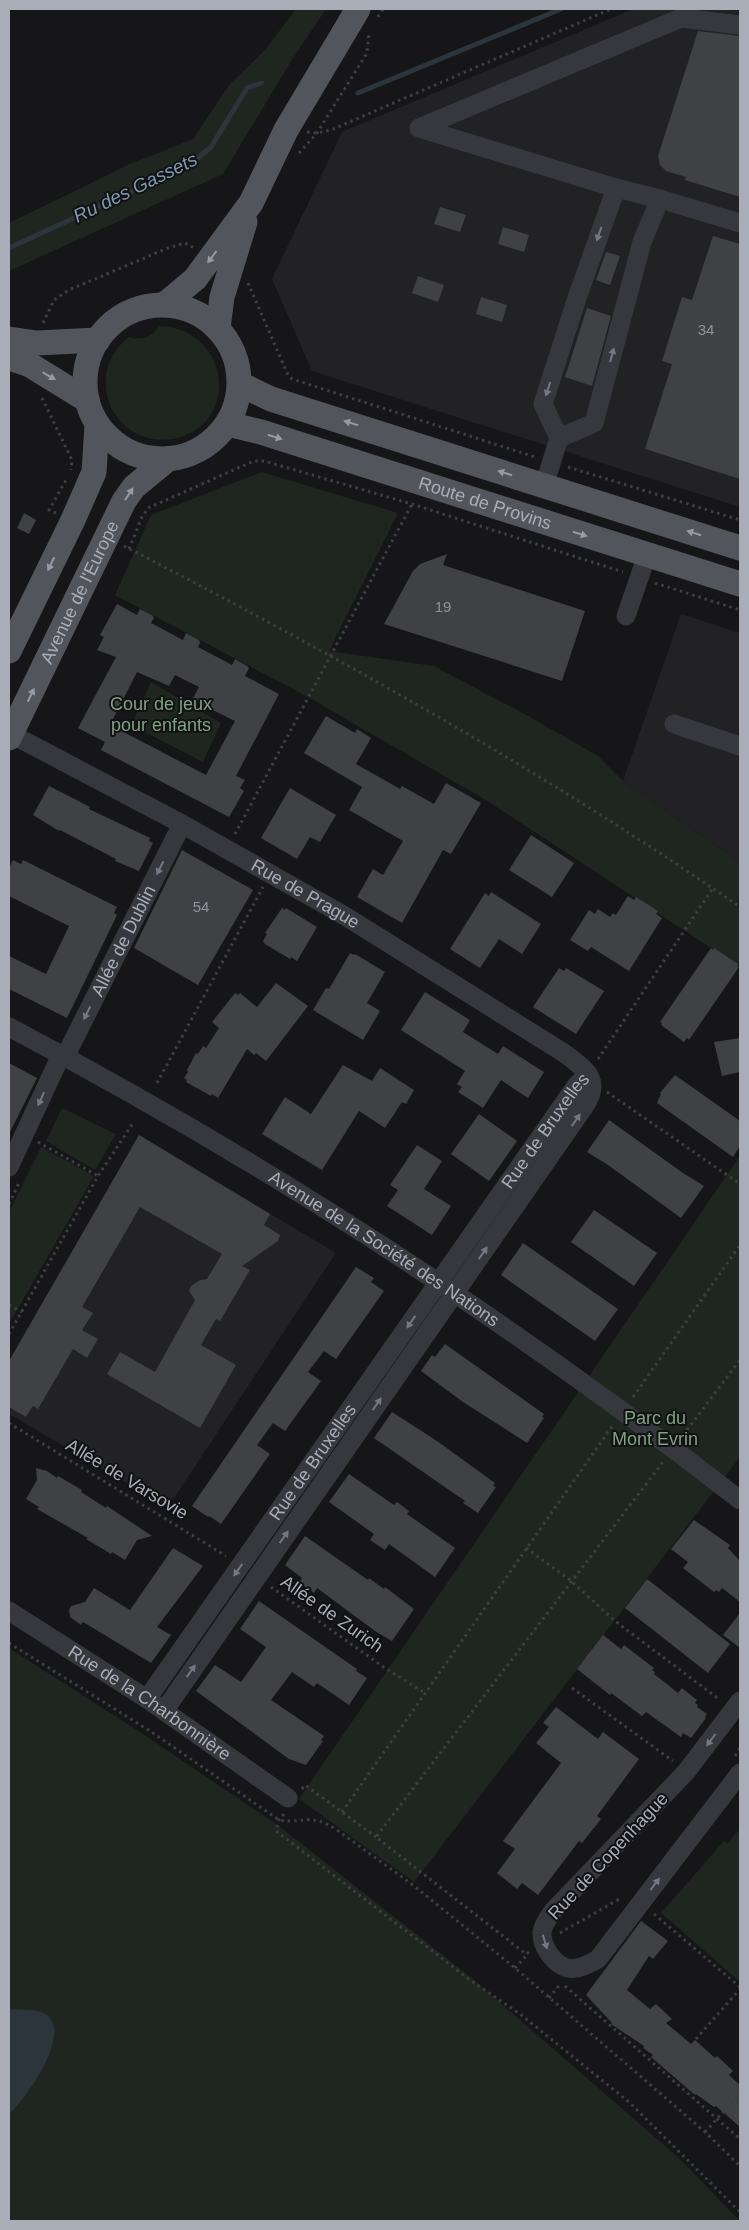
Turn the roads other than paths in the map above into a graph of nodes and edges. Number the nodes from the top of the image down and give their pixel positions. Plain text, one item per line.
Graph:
1 (366, 16) edge
2 (740, 26) edge
3 (616, 188) junction
4 (667, 201) junction
5 (740, 224) edge
6 (222, 263) junction
7 (165, 304) junction
8 (218, 328) junction
9 (9, 339) edge
10 (98, 340) junction
11 (9, 358) edge
12 (240, 384) junction
13 (87, 400) junction
14 (228, 424) junction
15 (98, 425) junction
16 (558, 438) junction
17 (168, 459) junction
18 (544, 486) junction
19 (740, 548) edge
20 (643, 566) junction
21 (740, 584) edge
22 (626, 616) dead end
23 (9, 651) edge
24 (674, 724) dead end
25 (10, 736) edge
26 (740, 746) edge
27 (182, 824) junction
28 (9, 1027) edge
29 (63, 1056) junction
30 (590, 1078) junction
31 (9, 1167) edge
32 (438, 1282) junction
33 (455, 1293) junction
34 (740, 1500) edge
35 (9, 1610) edge
36 (147, 1699) junction
37 (740, 1701) edge
38 (164, 1711) junction
39 (736, 1786) edge
40 (292, 1799) road end

1 - 6 main road
2 - 3 street
3 - 4 street
3 -> 16 street
4 - 5 street
16 -> 4 street
6 - 7 main road
6 - 8 main road
7 - 8 main road
7 - 10 main road
8 - 12 main road
9 - 10 main road
10 - 13 main road
11 -> 13 main road
12 - 14 main road
18 -> 12 main road, Route de Provins
13 - 15 main road
14 - 17 main road
14 -> 20 main road, Route de Provins
15 - 17 main road
15 -> 23 main road
16 - 18 street
25 -> 17 main road, Avenue de l'Europe
19 -> 18 main road, Route de Provins
20 - 21 main road, Route de Provins
20 - 22 street
24 - 26 street
25 - 27 street, Rue de Prague
27 -> 29 street, Allée de Dublin
27 - 30 street, Rue de Prague
28 - 29 street, Avenue de la Société des Nations
29 -> 31 street, Allée de Dublin
29 - 32 street, Avenue de la Société des Nations
30 - 32 street, Rue de Bruxelles
33 -> 30 street, Rue de Bruxelles
32 - 33 street, Avenue de la Société des Nations
32 -> 36 street, Rue de Bruxelles
33 - 34 street, Avenue de la Société des Nations
38 -> 33 street, Rue de Bruxelles
35 - 36 street, Rue de la Charbonnière
36 - 38 street, Rue de la Charbonnière
37 -> 39 street, Rue de Copenhague
38 - 40 street, Rue de la Charbonnière

